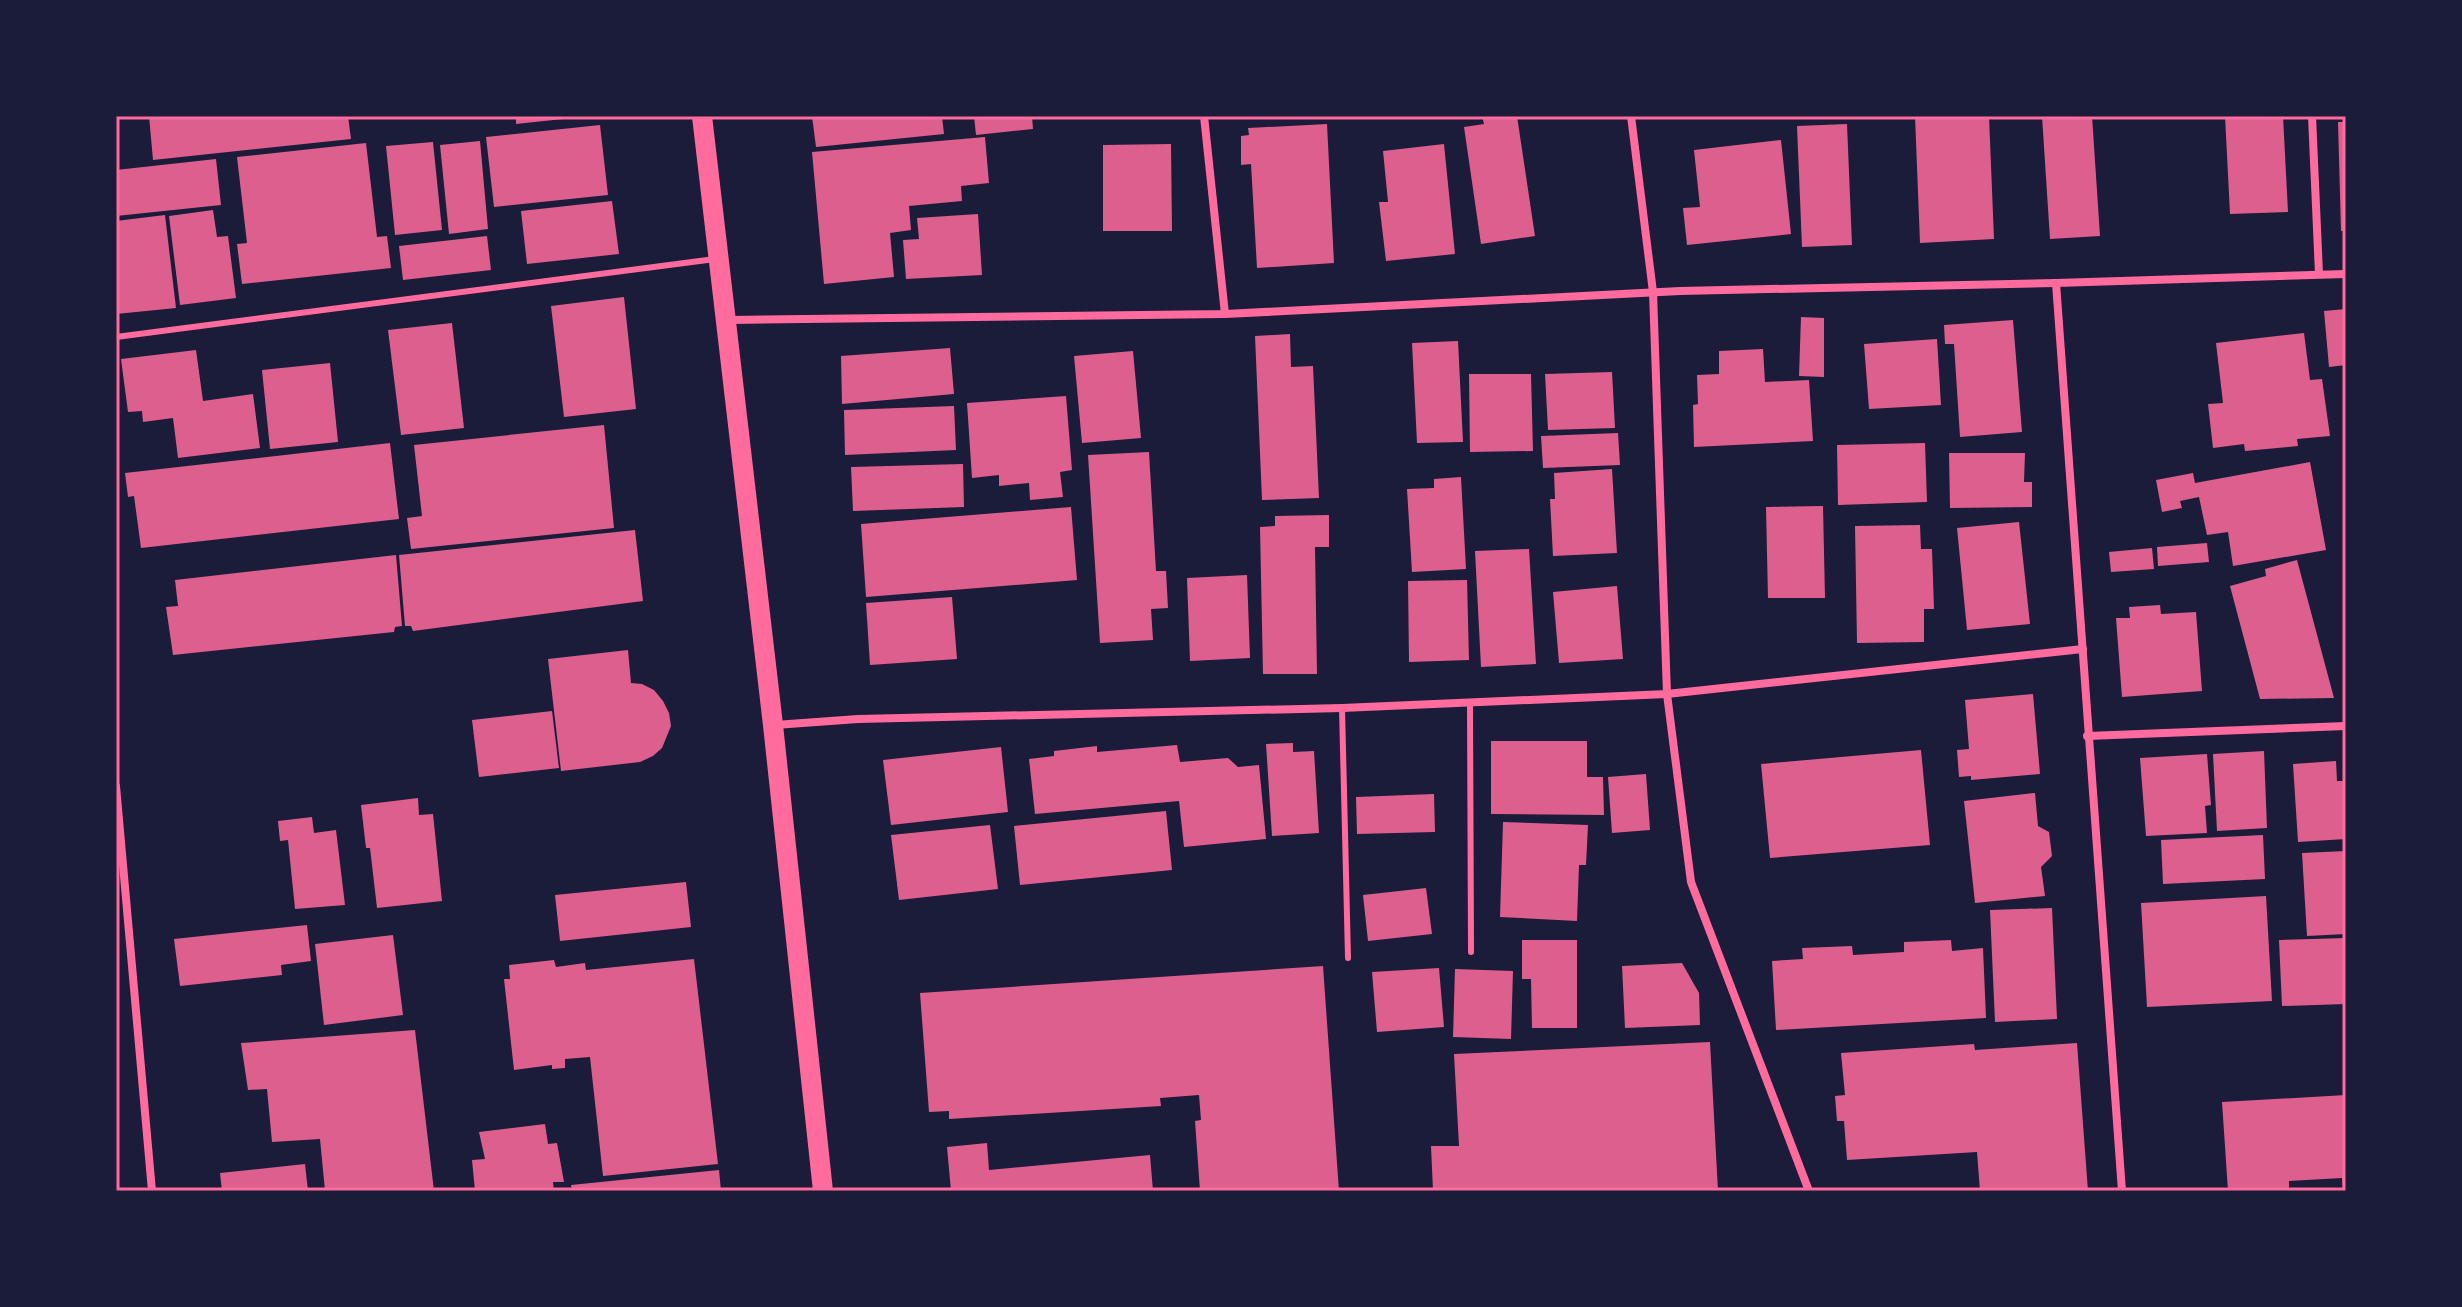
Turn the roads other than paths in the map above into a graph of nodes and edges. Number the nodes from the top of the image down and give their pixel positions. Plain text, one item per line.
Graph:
1 (702, 116) edge
2 (1204, 116) edge
3 (1631, 116) edge
4 (2312, 116) edge
5 (719, 258) junction
6 (2319, 274) junction
7 (2346, 274) edge
8 (2056, 283) junction
9 (1653, 292) junction
10 (1225, 314) junction
11 (727, 320) junction
12 (116, 337) edge
13 (2083, 649) junction
14 (1667, 694) junction
15 (1470, 703) junction
16 (1342, 708) junction
17 (773, 725) junction
18 (2346, 726) edge
19 (2087, 736) junction
20 (116, 786) edge
21 (1471, 952) dead end
22 (1348, 958) dead end
23 (152, 1191) edge
24 (823, 1191) edge
25 (1809, 1191) edge
26 (2122, 1191) edge

1 - 5 main road
2 - 10 street
3 - 9 street
4 - 6 street
5 - 11 main road
5 - 12 lane
6 - 7 street
6 - 8 street
8 - 9 street
8 - 13 street
9 - 10 street
9 - 14 street
10 - 11 street
11 - 17 main road
13 - 14 street
13 - 19 street
14 - 15 street
14 - 25 street
15 - 16 street
15 - 21 lane
16 - 17 street
16 - 22 lane
17 - 24 main road
18 - 19 street
19 - 26 street
20 - 23 street

